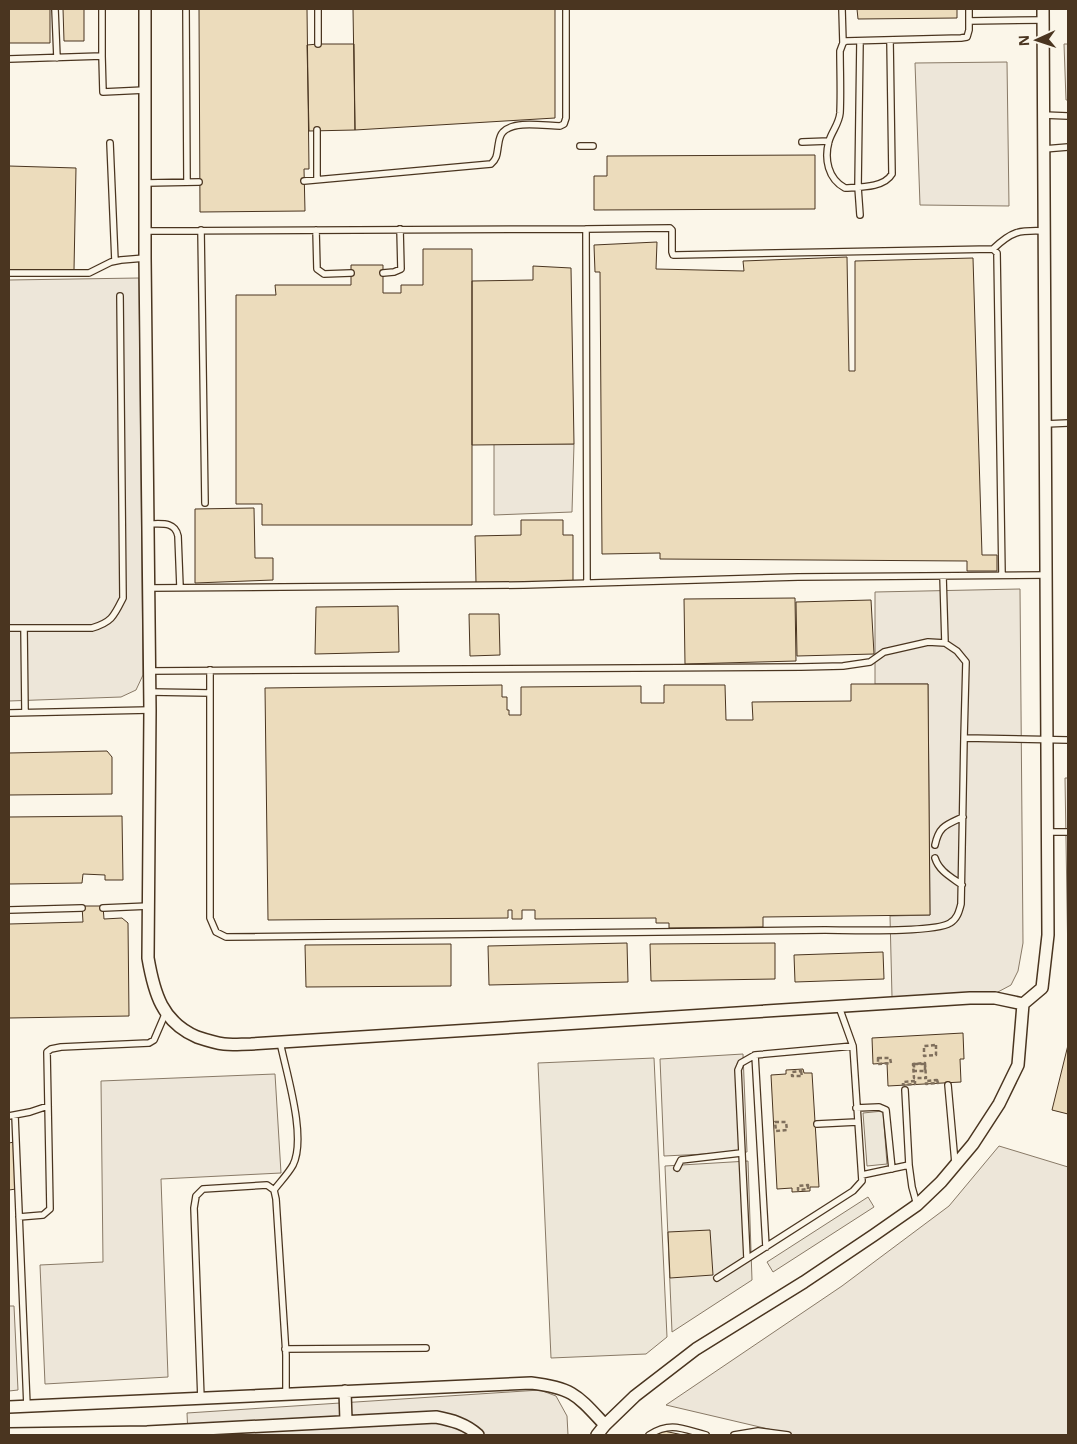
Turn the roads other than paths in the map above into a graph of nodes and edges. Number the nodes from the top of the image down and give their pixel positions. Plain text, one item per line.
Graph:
1 (55, 9) edge
2 (102, 9) edge
3 (145, 9) edge
4 (186, 9) edge
5 (318, 9) edge
6 (566, 9) edge
7 (842, 9) edge
8 (969, 9) edge
9 (1042, 16) edge
10 (969, 21) junction
11 (890, 40) junction
12 (860, 41) junction
13 (843, 43) junction
14 (318, 44) dead end
15 (102, 56) junction
16 (57, 58) junction
17 (9, 59) edge
18 (145, 90) junction
19 (1044, 115) junction
20 (1066, 116) edge
21 (317, 130) dead end
22 (829, 141) junction
23 (802, 142) dead end
24 (110, 143) dead end
25 (580, 146) dead end
26 (593, 146) dead end
27 (1065, 147) edge
28 (1044, 148) junction
29 (317, 180) junction
30 (304, 181) dead end
31 (146, 182) junction
32 (187, 182) junction
33 (199, 182) dead end
34 (858, 188) junction
35 (860, 215) dead end
36 (400, 229) junction
37 (586, 229) junction
38 (145, 230) junction
39 (201, 230) junction
40 (316, 230) junction
41 (1041, 231) junction
42 (993, 249) junction
43 (145, 258) junction
44 (115, 261) junction
45 (9, 273) edge
46 (351, 273) dead end
47 (383, 273) dead end
48 (120, 296) dead end
49 (1068, 423) edge
50 (1045, 424) junction
51 (205, 503) dead end
52 (148, 524) junction
53 (1002, 575) junction
54 (1046, 575) junction
55 (943, 576) junction
56 (587, 582) junction
57 (180, 587) junction
58 (149, 588) junction
59 (9, 628) edge
60 (24, 628) junction
61 (945, 643) junction
62 (210, 670) junction
63 (150, 671) junction
64 (150, 692) junction
65 (210, 693) junction
66 (150, 710) junction
67 (10, 711) edge
68 (25, 712) junction
69 (964, 738) junction
70 (1047, 740) junction
71 (1068, 740) edge
72 (963, 817) junction
73 (1048, 832) junction
74 (1068, 832) edge
75 (935, 845) dead end
76 (935, 858) dead end
77 (962, 885) junction
78 (148, 906) junction
79 (82, 908) dead end
80 (103, 908) dead end
81 (9, 910) edge
82 (1023, 1004) junction
83 (838, 1007) junction
84 (166, 1012) junction
85 (280, 1042) junction
86 (853, 1046) junction
87 (755, 1055) junction
88 (948, 1085) dead end
89 (905, 1090) dead end
90 (48, 1106) junction
91 (856, 1108) junction
92 (12, 1116) edge
93 (857, 1122) junction
94 (817, 1124) dead end
95 (741, 1153) junction
96 (956, 1165) junction
97 (677, 1168) dead end
98 (909, 1168) junction
99 (892, 1169) junction
100 (862, 1175) junction
101 (274, 1190) junction
102 (917, 1204) junction
103 (19, 1217) junction
104 (766, 1247) junction
105 (747, 1258) junction
106 (717, 1278) dead end
107 (426, 1348) dead end
108 (285, 1352) junction
109 (345, 1391) junction
110 (286, 1394) junction
111 (201, 1399) junction
112 (27, 1406) junction
113 (9, 1407) edge
114 (346, 1421) junction
115 (605, 1425) junction
116 (9, 1434) edge
117 (478, 1435) edge
118 (597, 1435) edge
119 (649, 1435) edge
120 (706, 1435) edge
121 (734, 1435) edge
122 (788, 1435) edge

1 - 16 lane
2 - 15 lane
3 - 18 street
4 - 32 lane
5 - 14 lane
6 - 29 lane
7 - 13 lane
8 - 10 lane
9 - 10 lane
9 - 19 street
10 - 11 lane
11 - 12 lane
11 - 34 lane
12 - 13 lane
12 - 34 lane
13 - 22 lane
15 - 16 lane
15 - 18 lane
16 - 17 lane
18 - 31 street
19 - 20 lane
19 - 28 street
21 - 29 lane
22 - 23 lane
22 - 34 lane
24 - 44 lane
25 - 26 lane
27 - 28 lane
28 - 41 street
29 - 30 lane
31 - 32 lane
31 - 38 street
32 - 33 lane
34 - 35 lane
36 - 37 lane
36 - 40 lane
36 - 47 lane
37 - 42 lane
37 - 56 lane
38 - 39 lane
38 - 43 street
39 - 40 lane
39 - 51 lane
40 - 46 lane
41 - 42 lane
41 - 50 street
42 - 53 lane
43 - 44 lane
43 - 52 street
44 - 45 lane
48 - 60 lane
49 - 50 lane
50 - 54 street
52 - 57 lane
52 - 58 street
53 - 54 lane
53 - 55 lane
54 - 70 street
55 - 56 lane
55 - 61 lane
56 - 57 lane
57 - 58 lane
58 - 63 street
59 - 60 lane
60 - 68 lane
61 - 62 lane
61 - 69 lane
62 - 63 lane
62 - 65 lane
63 - 64 street
64 - 65 lane
64 - 66 street
65 - 77 lane
66 - 68 lane
66 - 78 street
67 - 68 lane
69 - 70 lane
69 - 72 lane
70 - 71 lane
70 - 73 street
72 - 75 lane
72 - 77 lane
73 - 74 lane
73 - 82 street
76 - 77 lane
78 - 80 lane
78 - 84 street
79 - 81 lane
82 - 83 street
82 - 96 street
83 - 85 street
83 - 86 lane
84 - 85 street
84 - 90 lane
85 - 101 lane
86 - 87 lane
86 - 91 lane
87 - 95 lane
87 - 104 lane
88 - 96 lane
89 - 98 lane
90 - 92 lane
90 - 103 lane
91 - 93 lane
91 - 99 lane
92 - 103 lane
93 - 94 lane
93 - 100 lane
95 - 97 lane
95 - 105 lane
96 - 102 street
98 - 99 lane
98 - 102 lane
99 - 100 lane
100 - 104 lane
101 - 108 lane
101 - 111 lane
102 - 115 street
103 - 112 lane
104 - 105 lane
105 - 106 lane
107 - 108 lane
108 - 110 lane
109 - 110 street
109 - 114 street
109 - 115 street
110 - 111 street
111 - 112 street
112 - 113 street
114 - 116 street
114 - 117 street
115 - 118 street
119 - 120 lane
121 - 122 lane

